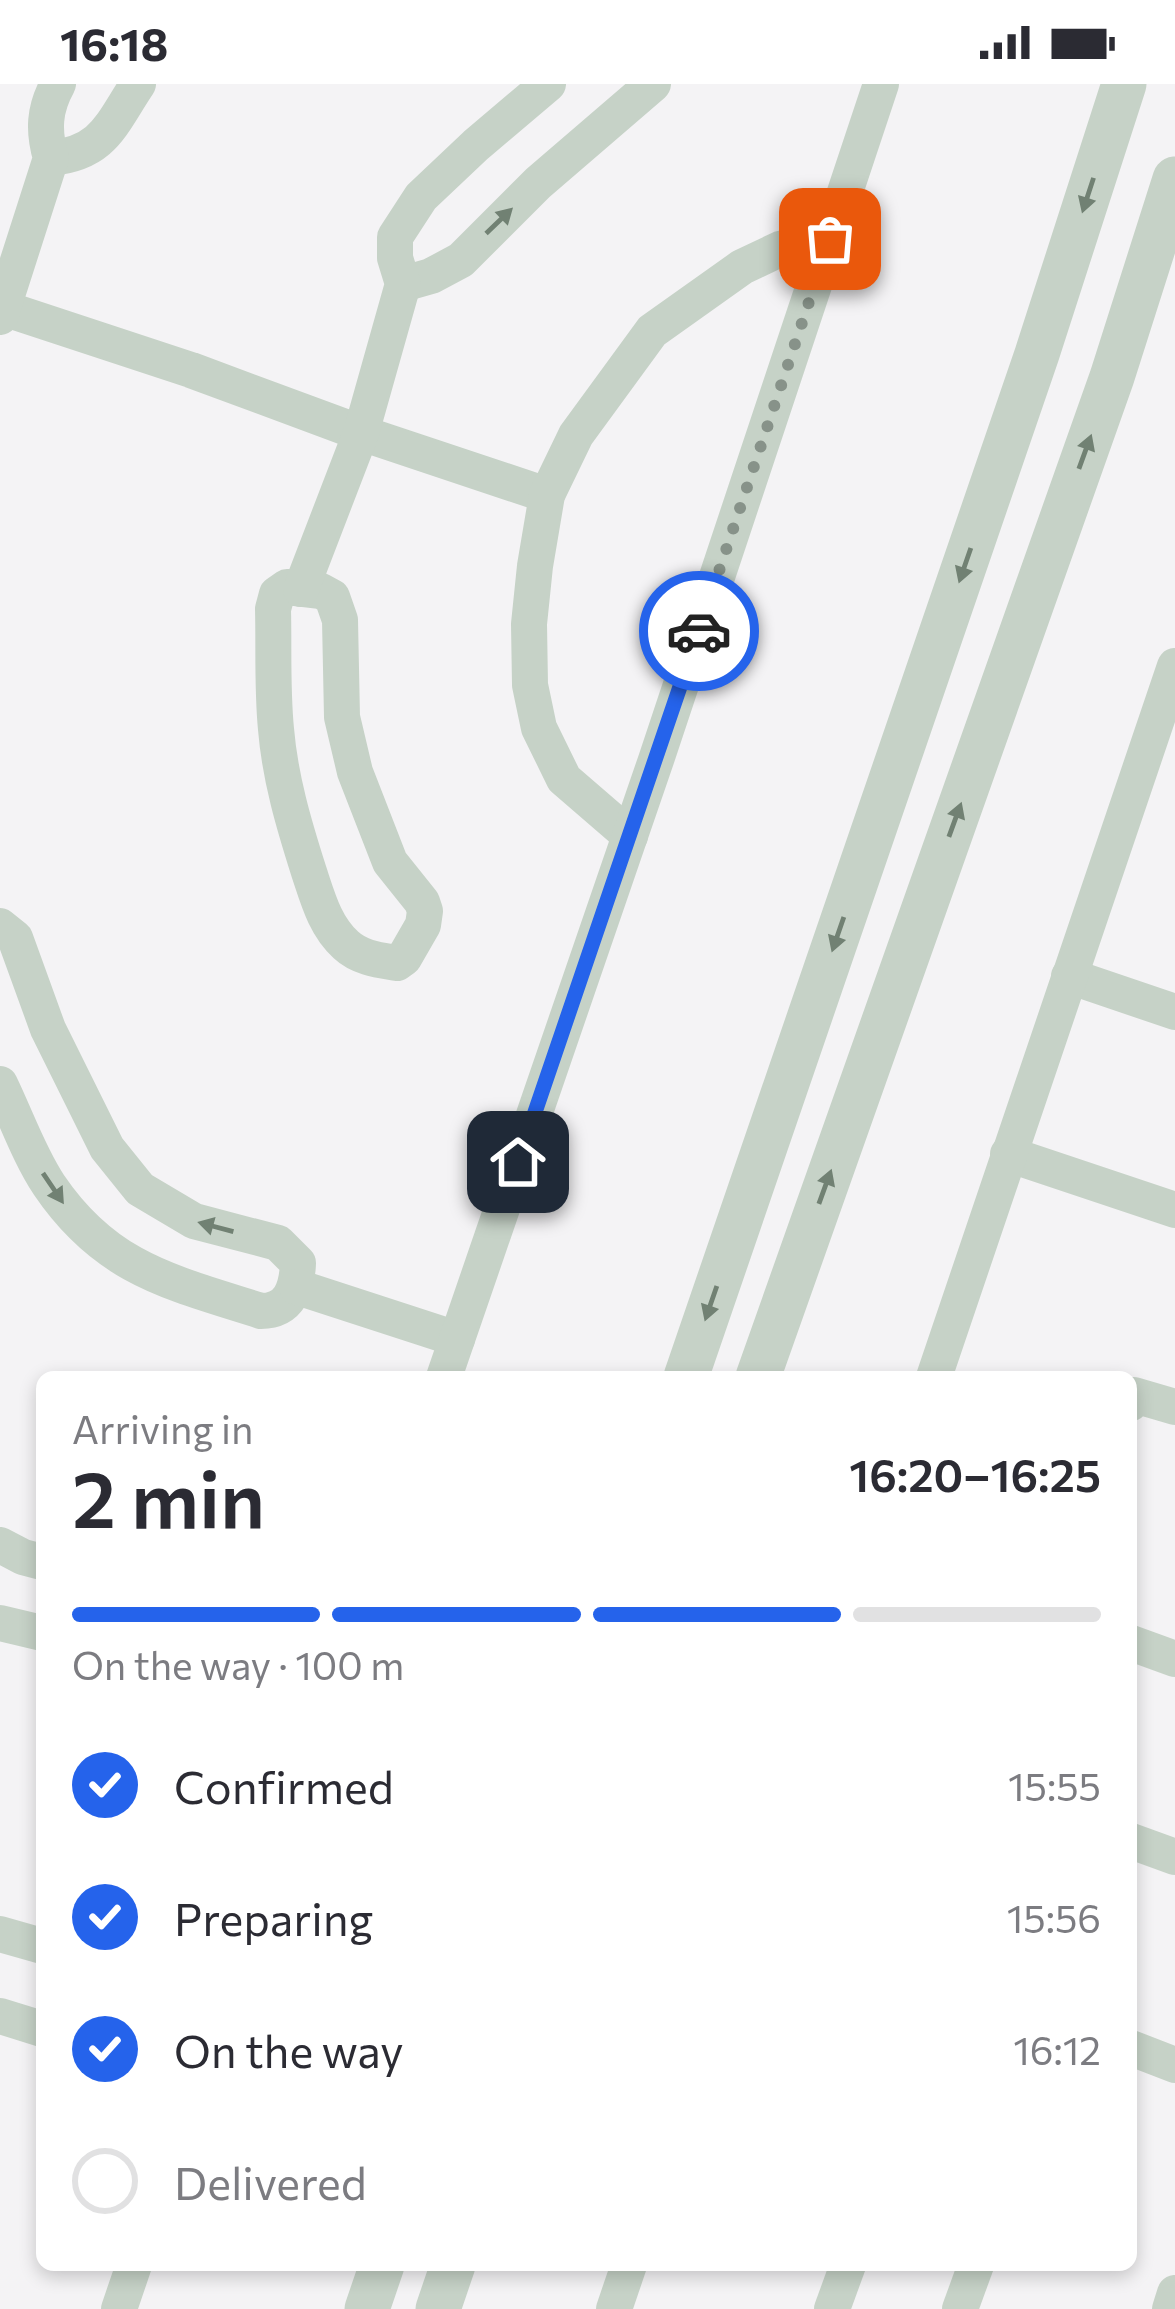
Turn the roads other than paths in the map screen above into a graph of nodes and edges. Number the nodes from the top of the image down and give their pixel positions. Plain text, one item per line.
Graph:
1 (58, 84) edge
2 (138, 84) edge
3 (548, 84) edge
4 (653, 84) edge
5 (880, 84) edge
6 (1124, 84) edge
7 (51, 158) junction
8 (1175, 179) edge
9 (830, 239) junction
10 (403, 284) junction
11 (1, 310) edge
12 (361, 433) junction
13 (547, 495) junction
14 (302, 590) junction
15 (1175, 666) edge
16 (630, 836) junction
17 (0, 926) edge
18 (1069, 976) junction
19 (1175, 1012) edge
20 (0, 1084) edge
21 (1008, 1154) junction
22 (1175, 1210) edge
23 (297, 1288) junction
24 (458, 1339) junction
25 (446, 1371) edge
26 (688, 1371) edge
27 (760, 1371) edge
28 (936, 1371) edge
29 (1137, 1396) edge
30 (1175, 1407) edge
31 (0, 1545) edge
32 (36, 1560) edge
33 (0, 1623) edge
34 (36, 1632) edge
35 (1137, 1645) edge
36 (1175, 1659) edge
37 (1137, 1842) edge
38 (1175, 1857) edge
39 (0, 1934) edge
40 (36, 1944) edge
41 (0, 2016) edge
42 (36, 2027) edge
43 (1137, 2050) edge
44 (1175, 2065) edge
45 (132, 2271) edge
46 (380, 2271) edge
47 (451, 2271) edge
48 (626, 2271) edge
49 (846, 2271) edge
50 (974, 2271) edge
51 (1175, 2293) edge
52 (119, 2309) edge
53 (367, 2309) edge
54 (438, 2309) edge
55 (614, 2309) edge
56 (832, 2309) edge
57 (960, 2309) edge
58 (1170, 2309) edge

1 - 7 street
2 - 7 street
3 - 10 street
10 -> 4 street
5 - 9 street
6 -> 26 street
7 - 11 street
27 -> 8 street
9 - 13 street
9 - 16 street
10 - 12 street
11 - 12 street
12 - 13 street
12 - 14 street
13 - 16 street
14 - 14 street
15 - 18 street
16 - 24 street
23 -> 17 street
18 - 19 street
18 - 21 street
20 -> 23 street
21 - 22 street
21 - 28 street
23 - 24 street
24 - 25 street
29 - 30 street
31 - 32 street
33 - 34 street
35 - 36 street
37 - 38 street
39 - 40 street
41 - 42 street
43 - 44 street
45 - 52 street
46 - 53 street
47 - 54 street
48 - 55 street
49 - 56 street
50 - 57 street
51 - 58 street

